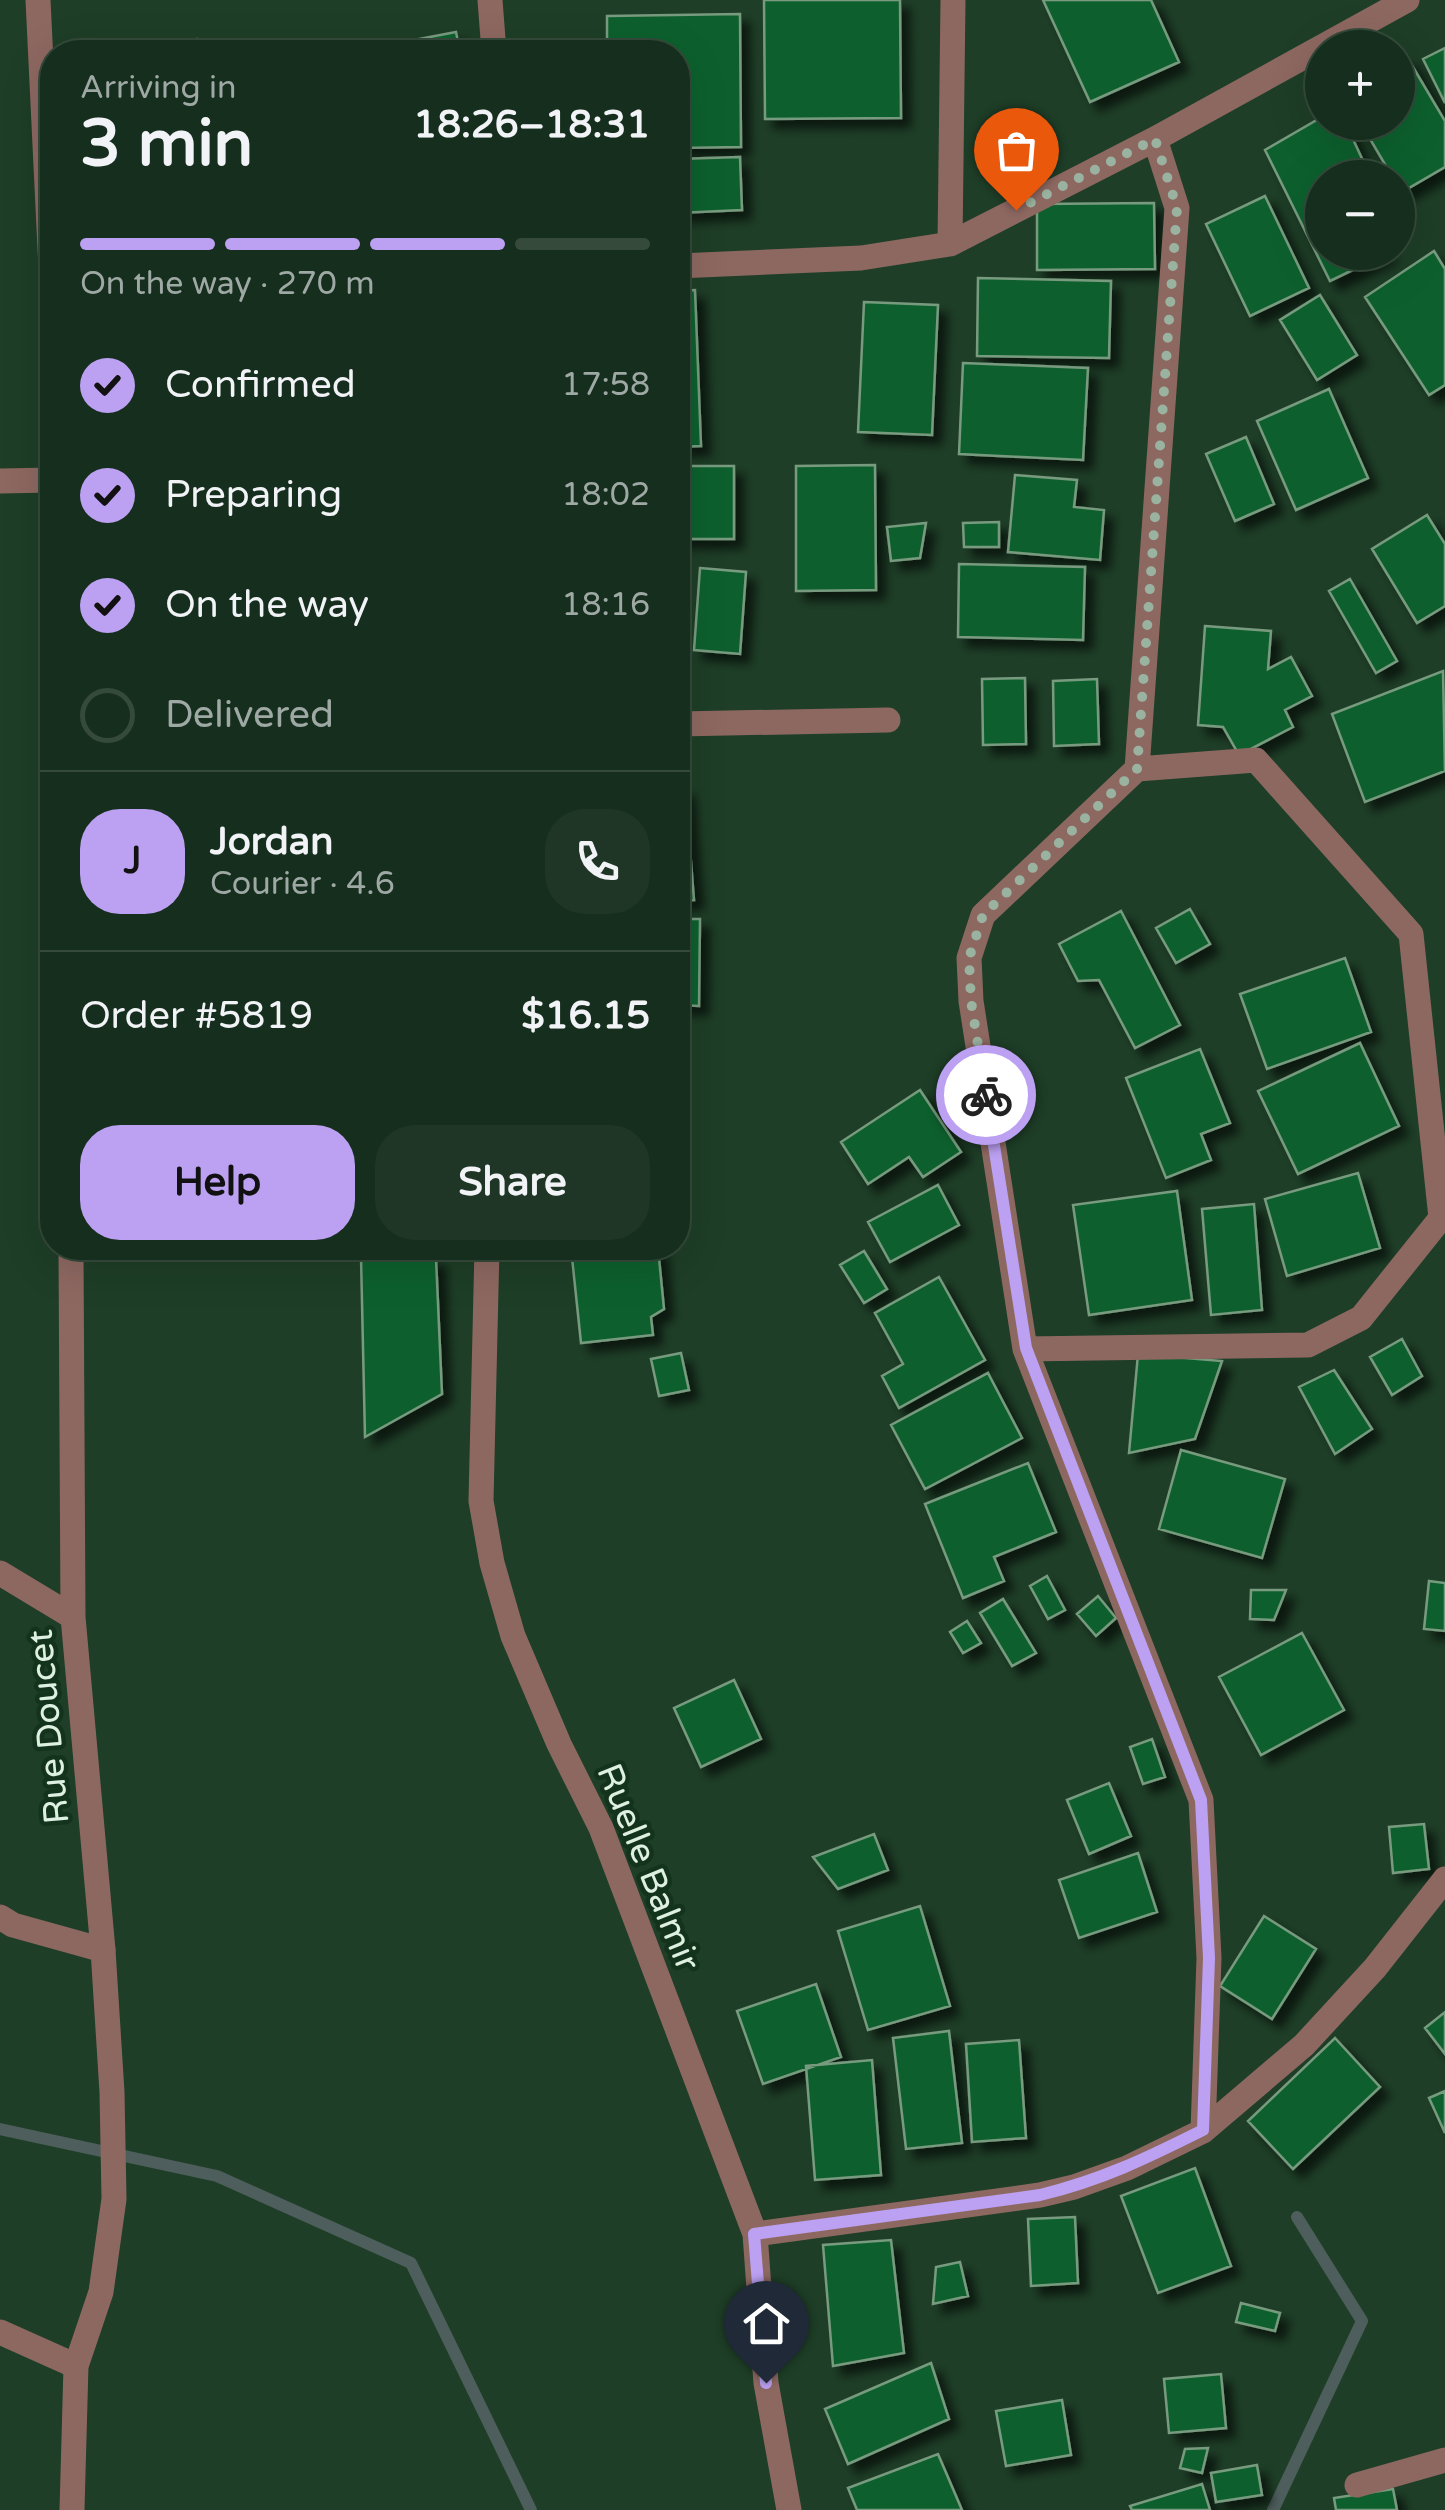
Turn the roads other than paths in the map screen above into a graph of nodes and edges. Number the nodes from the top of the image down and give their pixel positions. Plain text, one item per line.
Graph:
1 (38, 0) edge
2 (490, 0) edge
3 (953, 0) edge
4 (1407, 0) edge
5 (493, 40) edge
6 (40, 41) edge
7 (1155, 139) junction
8 (950, 244) junction
9 (690, 265) edge
10 (40, 480) edge
11 (0, 481) edge
12 (888, 720) dead end
13 (690, 724) edge
14 (1137, 769) junction
15 (71, 1260) edge
16 (487, 1260) edge
17 (1026, 1348) junction
18 (0, 1573) edge
19 (73, 1617) junction
20 (1445, 1880) edge
21 (0, 1917) edge
22 (103, 1950) junction
23 (1203, 2130) junction
24 (754, 2234) junction
25 (0, 2332) edge
26 (76, 2366) junction
27 (1445, 2460) edge
28 (1357, 2486) dead end
29 (72, 2510) edge
30 (789, 2510) edge

1 - 6 street
2 - 5 street
3 - 8 street
4 - 7 street
7 - 8 street
7 - 14 street
8 - 9 street
10 - 11 street
12 - 13 street
14 - 17 street
14 - 17 street
15 - 19 street, Rue Doucet
16 - 24 street, Ruelle Balmir
17 - 23 street
18 - 19 street
19 - 22 street, Rue Doucet
20 - 23 street
21 - 22 street
22 - 26 street, Rue Doucet
23 - 24 street
24 - 30 street, Ruelle Balmir
25 - 26 street
26 - 29 street, Rue Doucet
27 - 28 street

